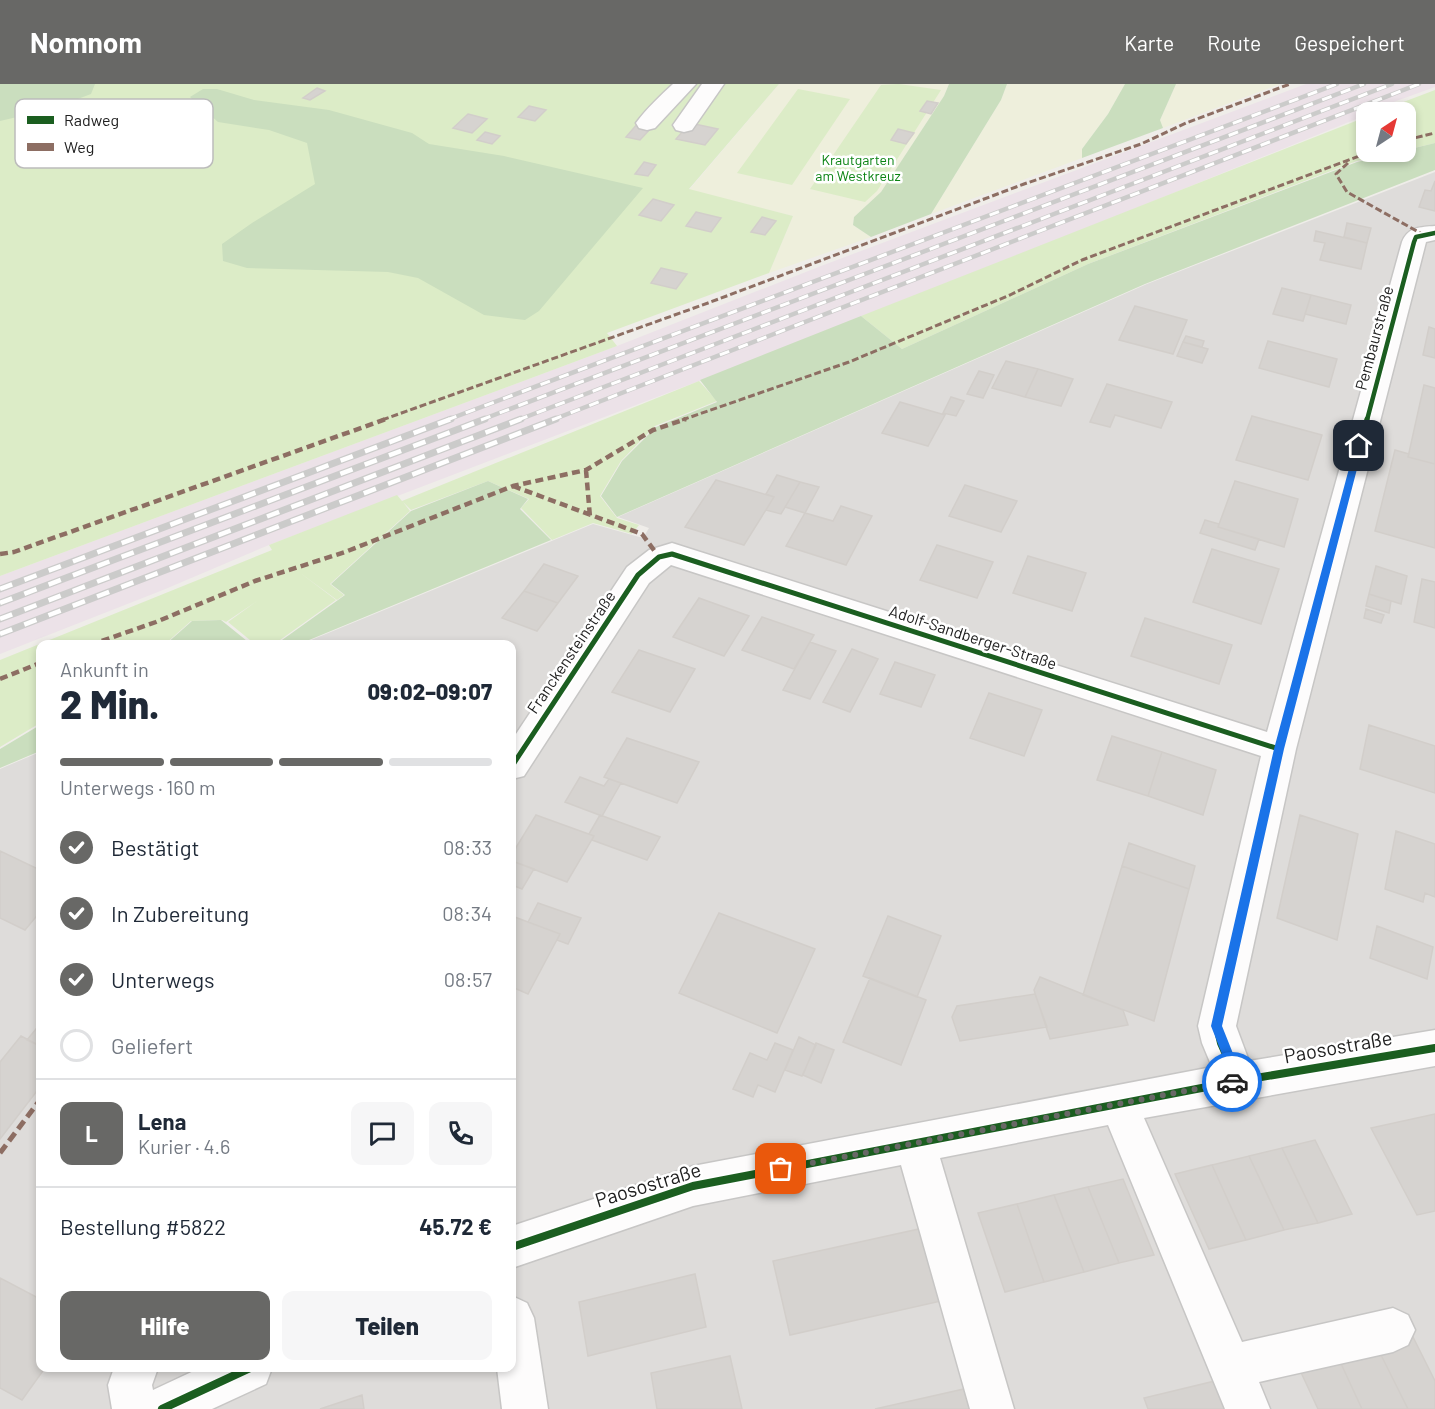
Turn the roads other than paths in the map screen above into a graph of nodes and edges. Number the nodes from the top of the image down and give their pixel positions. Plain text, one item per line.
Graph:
1 (686, 84) edge
2 (713, 84) edge
3 (647, 123) dead end
4 (684, 125) dead end
5 (1429, 233) edge
6 (659, 557) joint
7 (1279, 749) junction
8 (516, 760) edge
9 (1435, 1048) edge
10 (1238, 1081) junction
11 (1119, 1105) junction
12 (915, 1144) junction
13 (516, 1246) edge
14 (1393, 1330) dead end
15 (516, 1346) edge
16 (1230, 1367) junction
17 (135, 1372) edge
18 (241, 1372) edge
19 (135, 1409) edge
20 (162, 1409) edge
21 (525, 1409) edge
22 (992, 1409) edge
23 (1248, 1409) edge

1 - 3 street
2 - 4 street
5 - 7 street, Pembaurstraße
6 - 7 street, Adolf-Sandberger-Straße
6 - 8 street, Franckensteinstraße
7 - 10 street, Pembaurstraße
9 - 10 street, Paosostraße
10 - 11 street, Paosostraße
11 - 12 street, Paosostraße
11 - 16 street
12 - 13 street, Paosostraße
12 - 22 street
14 - 16 street
15 - 21 street
16 - 23 street
17 - 19 street
18 - 20 street

